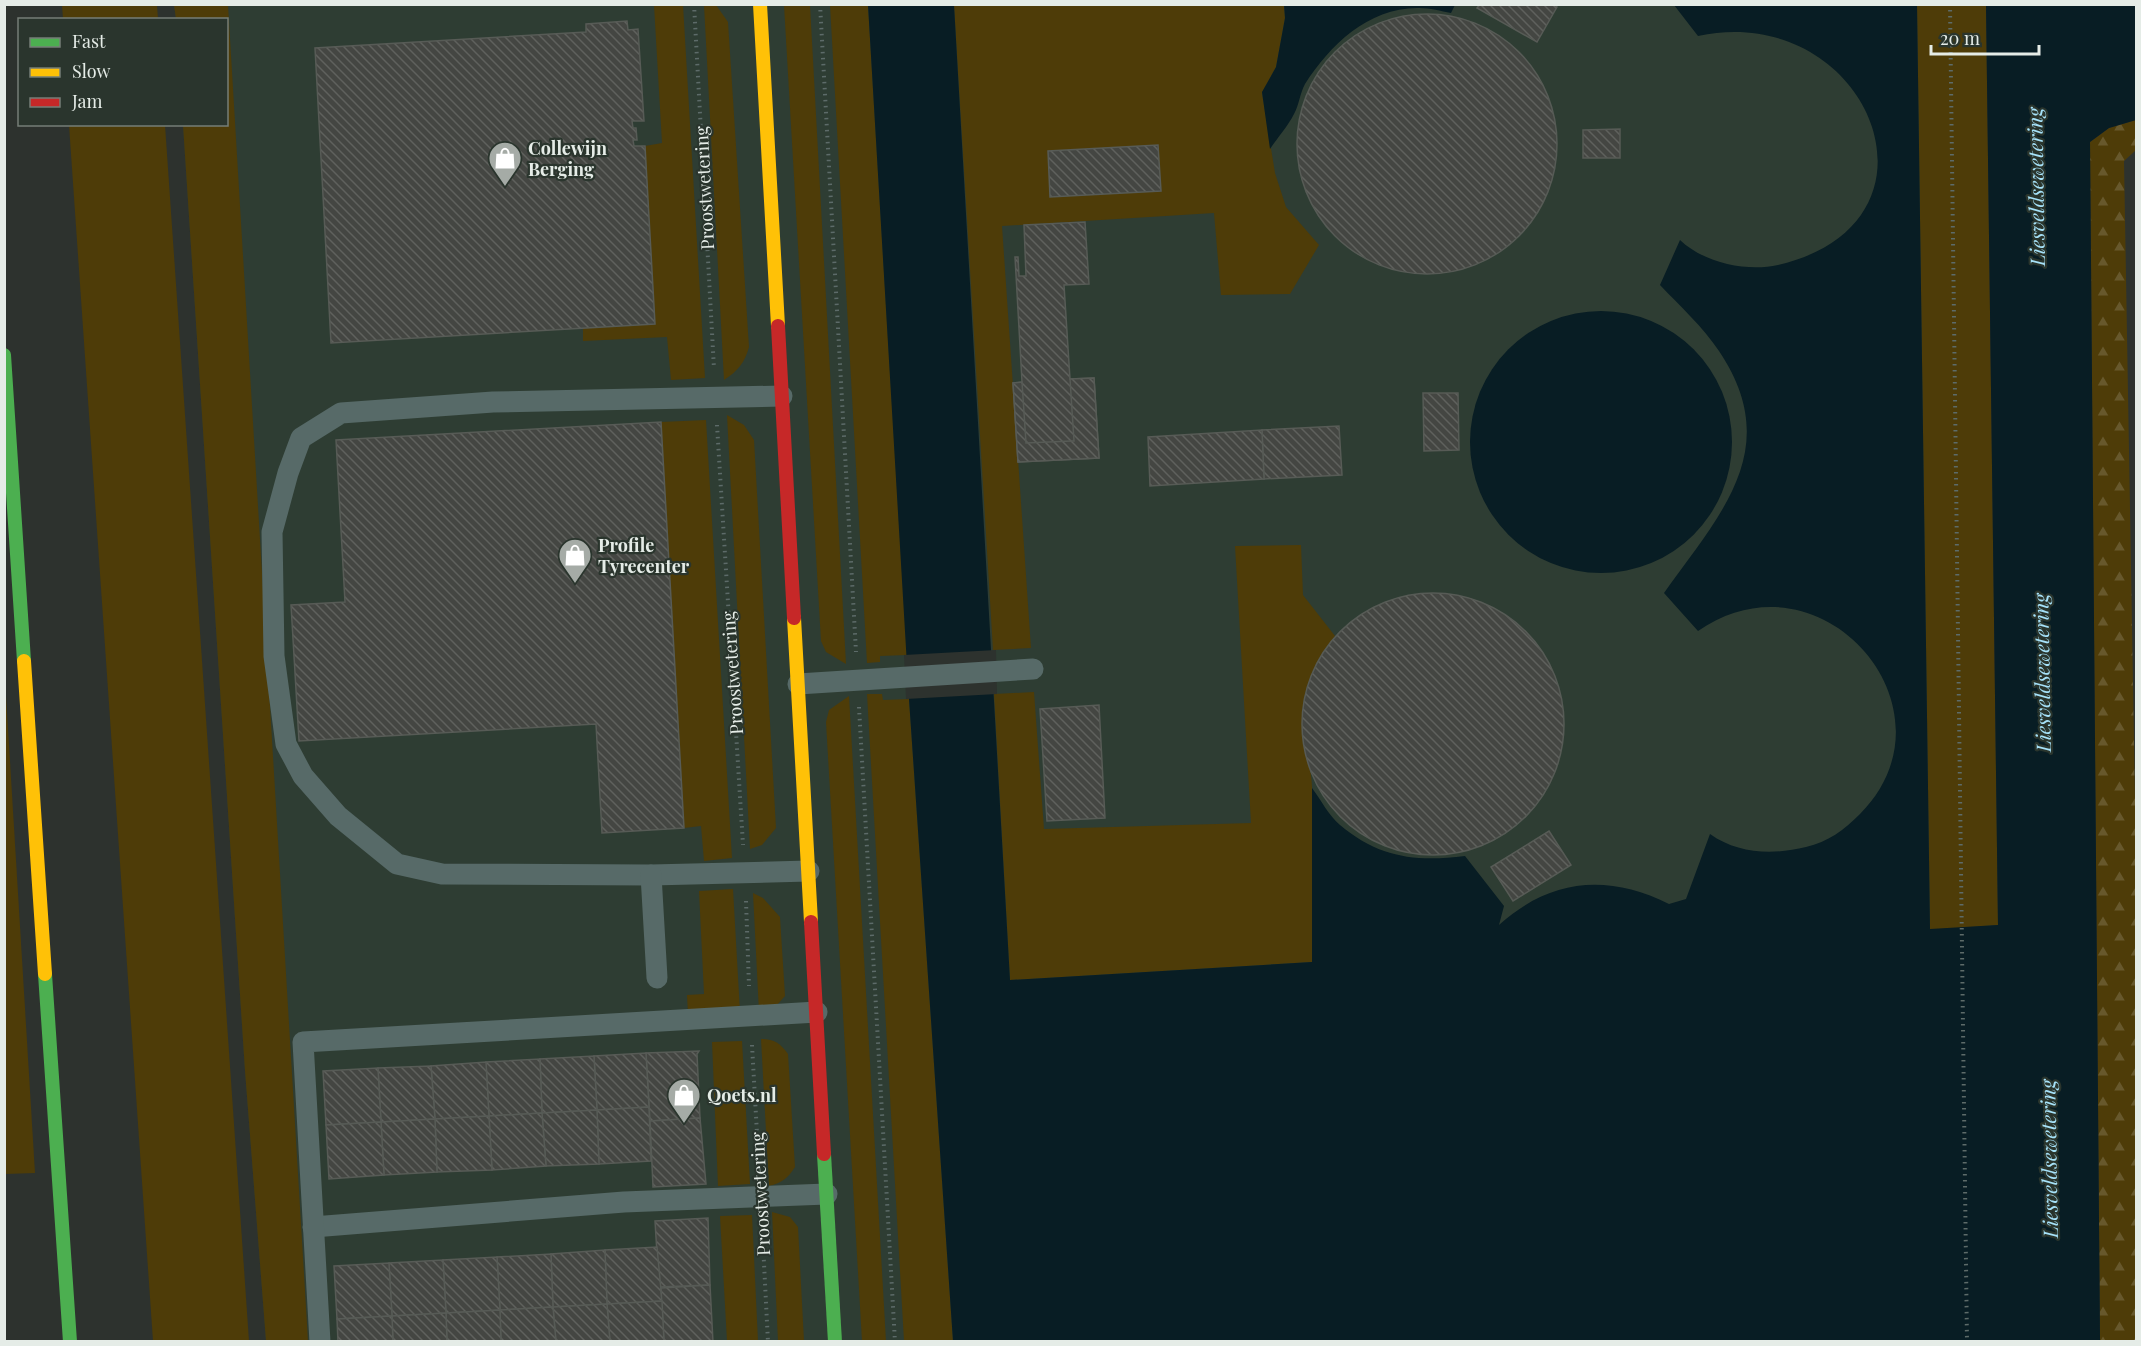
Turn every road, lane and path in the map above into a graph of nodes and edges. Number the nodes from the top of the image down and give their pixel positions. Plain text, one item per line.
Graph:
1 (694, 4) edge
2 (759, 4) edge
3 (1950, 4) edge
4 (4, 355) edge
5 (782, 396) junction
6 (716, 399) junction
7 (1033, 669) dead end
8 (798, 684) junction
9 (809, 871) junction
10 (745, 872) junction
11 (651, 875) junction
12 (657, 978) dead end
13 (817, 1012) junction
14 (750, 1016) junction
15 (827, 1194) junction
16 (760, 1197) junction
17 (314, 1227) junction
18 (70, 1341) edge
19 (320, 1341) edge
20 (768, 1341) edge
21 (835, 1341) edge
22 (1967, 1341) edge

1 - 6 path, Proostwetering
2 - 5 main road
3 - 22 path
4 - 18 main road
5 - 6 lane
5 - 8 main road
6 - 10 path, Proostwetering
6 - 11 lane
7 - 8 lane
8 - 9 main road
9 - 10 lane
9 - 13 main road
10 - 11 lane
10 - 14 path, Proostwetering
11 - 12 lane
13 - 14 lane
13 - 15 main road
14 - 16 path, Proostwetering
14 - 17 lane
15 - 16 lane
15 - 21 main road
16 - 17 lane
16 - 20 path, Proostwetering
17 - 19 lane

